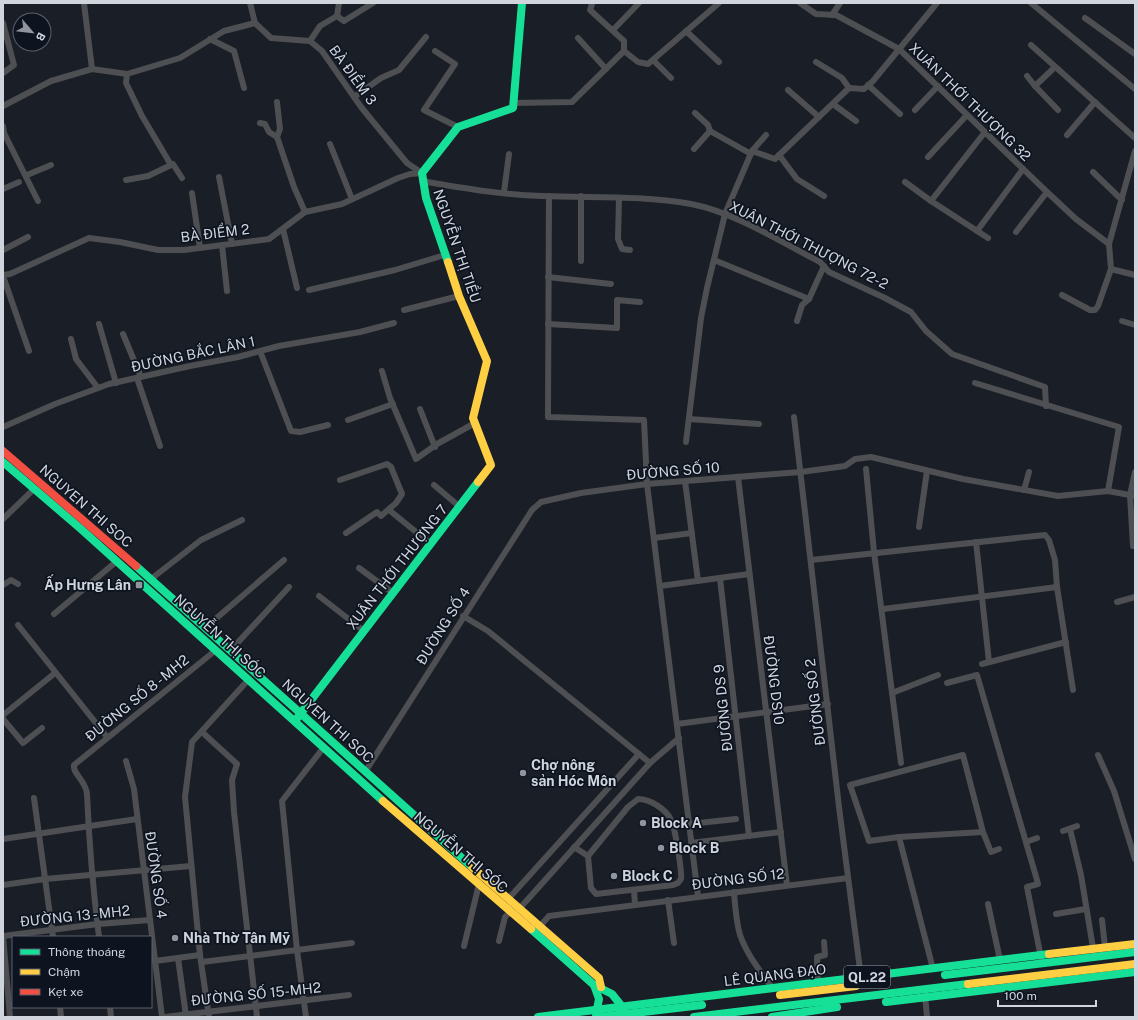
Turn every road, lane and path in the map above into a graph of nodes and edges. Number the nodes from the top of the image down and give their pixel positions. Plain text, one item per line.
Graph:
1 (84, 3) edge
2 (250, 3) edge
3 (339, 3) edge
4 (372, 3) edge
5 (522, 3) edge
6 (592, 3) edge
7 (639, 3) edge
8 (719, 3) edge
9 (800, 3) edge
10 (840, 3) edge
11 (937, 3) edge
12 (1031, 3) edge
13 (832, 15) junction
14 (337, 16) junction
15 (1085, 18) dead end
16 (3, 23) edge
17 (255, 23) junction
18 (613, 30) junction
19 (686, 31) junction
20 (426, 37) dead end
21 (578, 38) dead end
22 (210, 39) junction
23 (310, 41) junction
24 (1031, 45) dead end
25 (899, 49) junction
26 (435, 51) dead end
27 (624, 51) junction
28 (1135, 54) edge
29 (653, 60) junction
30 (719, 62) dead end
31 (816, 62) dead end
32 (1055, 67) junction
33 (92, 69) junction
34 (606, 69) junction
35 (3, 73) edge
36 (127, 74) junction
37 (1027, 76) dead end
38 (671, 78) dead end
39 (868, 86) junction
40 (938, 86) junction
41 (1035, 86) junction
42 (244, 88) dead end
43 (849, 88) junction
44 (1135, 89) edge
45 (788, 90) dead end
46 (354, 97) junction
47 (277, 102) dead end
48 (1095, 102) junction
49 (513, 103) junction
50 (834, 104) junction
51 (3, 106) edge
52 (915, 110) dead end
53 (1058, 110) dead end
54 (695, 113) dead end
55 (900, 114) dead end
56 (967, 115) junction
57 (819, 117) junction
58 (856, 121) dead end
59 (260, 123) dead end
60 (3, 126) edge
61 (458, 128) junction
62 (710, 131) junction
63 (985, 132) junction
64 (766, 135) dead end
65 (1067, 135) dead end
66 (277, 138) junction
67 (1135, 138) edge
68 (330, 144) dead end
69 (694, 149) dead end
70 (1135, 151) edge
71 (751, 153) junction
72 (509, 154) dead end
73 (779, 156) junction
74 (928, 157) dead end
75 (52, 165) dead end
76 (171, 165) junction
77 (1023, 169) junction
78 (1093, 172) dead end
79 (422, 173) junction
80 (26, 175) junction
81 (219, 177) dead end
82 (182, 178) dead end
83 (1128, 179) junction
84 (126, 180) dead end
85 (1135, 180) edge
86 (422, 181) junction
87 (19, 182) dead end
88 (905, 182) dead end
89 (3, 189) edge
90 (504, 192) junction
91 (1047, 192) junction
92 (192, 193) dead end
93 (549, 196) junction
94 (581, 196) junction
95 (824, 196) dead end
96 (352, 198) junction
97 (619, 198) junction
98 (1122, 200) junction
99 (38, 201) dead end
100 (931, 201) junction
101 (305, 212) junction
102 (725, 214) junction
103 (283, 229) junction
104 (977, 230) junction
105 (1016, 232) dead end
106 (28, 237) dead end
107 (988, 238) dead end
108 (232, 244) junction
109 (1110, 244) junction
110 (222, 245) junction
111 (200, 248) junction
112 (3, 250) edge
113 (630, 250) dead end
114 (445, 255) junction
115 (714, 260) junction
116 (580, 261) dead end
117 (824, 266) junction
118 (1111, 270) junction
119 (3, 275) edge
120 (1135, 275) edge
121 (548, 277) junction
122 (611, 284) dead end
123 (297, 288) dead end
124 (309, 290) dead end
125 (227, 291) dead end
126 (1062, 295) dead end
127 (459, 296) junction
128 (809, 299) junction
129 (640, 302) dead end
130 (404, 310) dead end
131 (797, 321) dead end
132 (1122, 321) dead end
133 (394, 323) dead end
134 (99, 324) dead end
135 (548, 324) junction
136 (1135, 325) edge
137 (123, 334) dead end
138 (71, 339) dead end
139 (29, 351) dead end
140 (260, 351) junction
141 (382, 370) dead end
142 (139, 378) junction
143 (116, 383) junction
144 (975, 383) dead end
145 (98, 388) junction
146 (393, 404) junction
147 (1046, 406) junction
148 (420, 409) dead end
149 (794, 417) dead end
150 (689, 419) junction
151 (348, 420) dead end
152 (475, 423) junction
153 (759, 424) dead end
154 (328, 425) dead end
155 (3, 427) edge
156 (686, 442) dead end
157 (160, 446) dead end
158 (436, 447) junction
159 (3, 451) edge
160 (3, 462) edge
161 (866, 470) dead end
162 (927, 470) junction
163 (801, 472) junction
164 (1029, 472) dead end
165 (1134, 472) edge
166 (738, 477) junction
167 (340, 480) dead end
168 (685, 481) junction
169 (647, 484) junction
170 (434, 485) dead end
171 (34, 489) junction
172 (1024, 490) junction
173 (1108, 491) junction
174 (1132, 496) edge
175 (547, 500) joint
176 (460, 507) junction
177 (389, 510) junction
178 (3, 519) edge
179 (242, 520) dead end
180 (84, 526) junction
181 (919, 527) dead end
182 (346, 533) dead end
183 (692, 533) junction
184 (654, 538) junction
185 (976, 542) junction
186 (431, 544) junction
187 (1135, 546) edge
188 (874, 552) junction
189 (284, 560) dead end
190 (811, 560) junction
191 (117, 561) junction
192 (359, 568) dead end
193 (749, 574) junction
194 (720, 578) junction
195 (151, 579) junction
196 (698, 581) junction
197 (3, 584) edge
198 (18, 584) dead end
199 (660, 586) junction
200 (289, 587) dead end
201 (1057, 587) junction
202 (393, 593) junction
203 (319, 596) dead end
204 (981, 597) junction
205 (1135, 597) edge
206 (1117, 602) dead end
207 (882, 609) junction
208 (54, 614) dead end
209 (464, 616) junction
210 (18, 625) dead end
211 (205, 628) junction
212 (364, 631) junction
213 (1066, 642) junction
214 (216, 650) junction
215 (230, 651) junction
216 (989, 662) junction
217 (982, 664) dead end
218 (55, 674) junction
219 (938, 675) dead end
220 (249, 679) junction
221 (947, 683) dead end
222 (1073, 690) dead end
223 (892, 693) junction
224 (828, 704) junction
225 (766, 712) junction
226 (301, 714) junction
227 (3, 715) edge
228 (736, 716) junction
229 (3, 718) edge
230 (295, 721) junction
231 (677, 724) junction
232 (42, 728) dead end
233 (202, 732) junction
234 (107, 737) junction
235 (679, 738) junction
236 (324, 747) junction
237 (639, 754) junction
238 (1098, 755) dead end
239 (126, 761) dead end
240 (650, 762) junction
241 (901, 763) dead end
242 (365, 772) junction
243 (34, 798) dead end
244 (618, 798) junction
245 (628, 806) junction
246 (582, 818) junction
247 (137, 819) junction
248 (736, 819) dead end
249 (689, 824) junction
250 (593, 826) junction
251 (89, 827) junction
252 (1063, 831) dead end
253 (781, 832) junction
254 (983, 832) junction
255 (40, 833) junction
256 (749, 836) junction
257 (900, 837) junction
258 (1037, 838) dead end
259 (3, 839) edge
260 (1026, 842) junction
261 (691, 843) junction
262 (574, 847) junction
263 (999, 849) dead end
264 (588, 856) junction
265 (1135, 859) edge
266 (191, 866) junction
267 (144, 870) junction
268 (92, 875) junction
269 (848, 878) junction
270 (44, 880) junction
271 (479, 884) junction
272 (3, 885) edge
273 (787, 885) junction
274 (634, 890) junction
275 (734, 892) junction
276 (698, 896) junction
277 (509, 898) junction
278 (668, 900) junction
279 (988, 904) dead end
280 (635, 905) junction
281 (520, 908) junction
282 (1086, 909) junction
283 (510, 911) junction
284 (1056, 914) dead end
285 (150, 920) junction
286 (1102, 920) dead end
287 (98, 924) junction
288 (540, 926) junction
289 (52, 929) junction
290 (3, 936) edge
291 (53, 936) edge
292 (99, 936) edge
293 (152, 936) edge
294 (152, 936) edge
295 (499, 941) dead end
296 (824, 942) dead end
297 (352, 943) dead end
298 (674, 943) dead end
299 (1135, 944) edge
300 (464, 946) dead end
301 (1105, 947) junction
302 (1093, 948) junction
303 (297, 950) junction
304 (1135, 952) edge
305 (1041, 954) junction
306 (200, 955) junction
307 (249, 956) junction
308 (178, 958) junction
309 (1000, 960) junction
310 (155, 961) junction
311 (202, 962) junction
312 (1042, 963) junction
313 (1135, 964) edge
314 (153, 969) edge
315 (933, 969) junction
316 (1135, 972) edge
317 (862, 981) junction
318 (818, 982) junction
319 (10, 984) edge
320 (598, 986) junction
321 (773, 989) junction
322 (925, 994) junction
323 (349, 995) dead end
324 (304, 1002) junction
325 (256, 1007) junction
326 (779, 1007) junction
327 (626, 1012) edge
328 (600, 1013) edge
329 (208, 1014) edge
330 (186, 1016) edge
331 (708, 1016) edge
332 (783, 1016) edge
333 (10, 1017) edge
334 (162, 1017) edge
335 (165, 1017) edge
336 (257, 1017) edge
337 (306, 1017) edge
338 (538, 1017) edge
339 (595, 1017) edge
340 (694, 1017) edge
341 (772, 1017) edge
342 (927, 1017) edge

1 - 33 street
2 - 17 street
3 - 14 street
4 - 14 street
5 - 49 main road
6 - 18 street
7 - 18 street
8 - 19 street
9 - 13 street, XUÂN THỚI THƯỢNG 32
10 - 13 street
11 - 25 street
12 - 44 street
13 - 25 street, XUÂN THỚI THƯỢNG 32
14 - 23 street
15 - 28 street
16 - 35 street
17 - 22 street
17 - 23 street, BÀ ĐIỂM 3
18 - 27 street
19 - 29 street
19 - 30 street
20 - 46 street
21 - 34 street
22 - 36 street
22 - 42 street
23 - 46 street, BÀ ĐIỂM 3
24 - 32 street
25 - 39 street
25 - 40 street, XUÂN THỚI THƯỢNG 32
26 - 61 street
27 - 29 street
27 - 34 street
29 - 38 street
31 - 43 street
32 - 41 street
32 - 48 street
33 - 36 street
33 - 51 street
34 - 49 street
36 - 76 street
37 - 41 street
39 - 43 street
39 - 55 street
40 - 52 street
40 - 56 street, XUÂN THỚI THƯỢNG 32
41 - 53 street
43 - 50 street
45 - 57 street
46 - 79 street, BÀ ĐIỂM 3
47 - 66 street
48 - 65 street
48 - 67 street
49 - 61 main road
50 - 57 street
50 - 58 street
54 - 62 street
56 - 63 street, XUÂN THỚI THƯỢNG 32
56 - 74 street
57 - 73 street
59 - 66 street
60 - 80 street
61 - 79 main road
62 - 69 street
62 - 71 street
63 - 77 street, XUÂN THỚI THƯỢNG 32
63 - 100 street
64 - 71 street
66 - 101 street
68 - 96 street
70 - 83 street
71 - 73 street
71 - 102 street
72 - 90 street
73 - 95 street
75 - 80 street
76 - 82 street
76 - 84 street
77 - 91 street, XUÂN THỚI THƯỢNG 32
77 - 104 street
78 - 98 street
79 - 86 main road, NGUYỄN THỊ TIỂU
79 - 96 street, BÀ ĐIỂM 2
80 - 99 street
81 - 108 street
83 - 85 street
83 - 98 street
86 - 90 street, XUÂN THỚI THƯỢNG 72-2
86 - 114 main road, NGUYỄN THỊ TIỂU
87 - 89 street
88 - 100 street
90 - 93 street, XUÂN THỚI THƯỢNG 72-2
91 - 105 street
91 - 109 street, XUÂN THỚI THƯỢNG 32
92 - 111 street
93 - 94 street, XUÂN THỚI THƯỢNG 72-2
93 - 121 street
94 - 97 street, XUÂN THỚI THƯỢNG 72-2
94 - 116 street
96 - 101 street, BÀ ĐIỂM 2
97 - 102 street, XUÂN THỚI THƯỢNG 72-2
97 - 113 street
98 - 109 street
100 - 104 street
101 - 103 street, BÀ ĐIỂM 2
102 - 115 street
102 - 117 street, XUÂN THỚI THƯỢNG 72-2
103 - 108 street, BÀ ĐIỂM 2
103 - 123 street
104 - 107 street
106 - 112 street
108 - 110 street, BÀ ĐIỂM 2
109 - 118 street
110 - 111 street, BÀ ĐIỂM 2
110 - 125 street
111 - 119 street, BÀ ĐIỂM 2
114 - 124 street
114 - 127 main road, NGUYỄN THỊ TIỂU
115 - 128 street
115 - 150 street
117 - 128 street
117 - 147 street, XUÂN THỚI THƯỢNG 72-2
118 - 120 street
118 - 126 street
119 - 139 street
121 - 122 street
121 - 135 street
127 - 130 street
127 - 152 main road, NGUYỄN THỊ TIỂU
128 - 131 street
129 - 135 street
132 - 136 street
133 - 140 street, ĐƯỜNG BẮC LÂN 1
134 - 143 street
135 - 169 street
137 - 142 street
138 - 145 street
140 - 142 street, ĐƯỜNG BẮC LÂN 1
140 - 154 street
141 - 146 street
142 - 143 street, ĐƯỜNG BẮC LÂN 1
142 - 157 street
143 - 145 street, ĐƯỜNG BẮC LÂN 1
144 - 147 street
145 - 155 street, ĐƯỜNG BẮC LÂN 1
146 - 151 street
146 - 158 street
147 - 173 street
148 - 158 street
149 - 163 street, ĐƯỜNG SỐ 2
150 - 153 street
150 - 156 street
152 - 158 street
152 - 176 main road, XUÂN THỚI THƯỢNG 7
159 - 180 main road, NGUYEN THI SOC
160 - 171 main road, NGUYỄN THỊ SÓC
161 - 188 street
162 - 163 street, ĐƯỜNG SỐ 10
162 - 172 street, ĐƯỜNG SỐ 10
162 - 181 street
163 - 166 street, ĐƯỜNG SỐ 10
163 - 190 street, ĐƯỜNG SỐ 2
164 - 172 street
165 - 174 street
166 - 168 street, ĐƯỜNG SỐ 10
166 - 193 street, ĐƯỜNG DS10
167 - 177 street
168 - 169 street, ĐƯỜNG SỐ 10
168 - 183 street
169 - 175 street, ĐƯỜNG SỐ 10
169 - 184 street
170 - 176 street
171 - 178 street
171 - 180 main road, NGUYỄN THỊ SÓC
172 - 173 street, ĐƯỜNG SỐ 10
173 - 174 street, ĐƯỜNG SỐ 10
174 - 187 street
175 - 209 street, ĐƯỜNG SỐ 4
176 - 186 main road, XUÂN THỚI THƯỢNG 7
177 - 182 street
177 - 186 street
179 - 195 street
180 - 191 main road, NGUYỄN THỊ SÓC
180 - 195 main road, NGUYEN THI SOC
183 - 184 street
183 - 196 street
184 - 199 street
185 - 188 street
185 - 201 street
185 - 204 street
186 - 202 main road, XUÂN THỚI THƯỢNG 7
188 - 190 street
188 - 207 street
189 - 211 street
190 - 224 street, ĐƯỜNG SỐ 2
191 - 208 street
191 - 214 main road, NGUYỄN THỊ SÓC
192 - 202 street
193 - 194 street
193 - 225 street, ĐƯỜNG DS10
194 - 196 street
194 - 228 street, ĐƯỜNG DS 9
195 - 211 main road, NGUYEN THI SOC
196 - 199 street
197 - 198 street
199 - 231 street
200 - 215 street
201 - 204 street
201 - 213 street
202 - 212 main road, XUÂN THỚI THƯỢNG 7
203 - 212 street
204 - 207 street
204 - 216 street
205 - 206 street
207 - 223 street
209 - 237 street
209 - 242 street, ĐƯỜNG SỐ 4
210 - 218 street
211 - 215 main road, NGUYEN THI SOC
212 - 226 main road, XUÂN THỚI THƯỢNG 7
213 - 216 street
213 - 222 street
214 - 220 main road, NGUYỄN THỊ SÓC
214 - 234 street, ĐƯỜNG SỐ 8 - MH2
215 - 226 main road, NGUYEN THI SOC
216 - 217 street
218 - 227 street
218 - 234 street
219 - 223 street
220 - 230 main road, NGUYỄN THỊ SÓC
220 - 233 street
221 - 260 street
223 - 241 street
224 - 225 street
224 - 269 street, ĐƯỜNG SỐ 2
225 - 228 street
225 - 253 street, ĐƯỜNG DS10
226 - 230 main road, XUÂN THỚI THƯỢNG 7
226 - 242 main road, NGUYEN THI SOC
228 - 231 street
228 - 256 street, ĐƯỜNG DS 9
229 - 232 street
230 - 236 main road, NGUYỄN THỊ SÓC
231 - 235 street
233 - 266 street
233 - 307 street
234 - 251 street, ĐƯỜNG SỐ 8 - MH2
235 - 240 street
235 - 249 street
236 - 271 main road, NGUYỄN THỊ SÓC
236 - 303 street
237 - 240 street
237 - 246 street
238 - 265 street
239 - 247 street, ĐƯỜNG SỐ 4
240 - 244 street
242 - 277 main road, NGUYEN THI SOC
243 - 255 street
244 - 245 street
244 - 250 street
245 - 264 street
245 - 274 street
246 - 250 street
246 - 277 street
247 - 251 street
247 - 267 street, ĐƯỜNG SỐ 4
248 - 249 street
249 - 261 street
250 - 262 street
251 - 255 street
251 - 268 street
252 - 282 street
253 - 256 street
253 - 273 street, ĐƯỜNG DS10
254 - 257 street
254 - 257 street
254 - 263 street
255 - 259 street
255 - 270 street
256 - 261 street
257 - 315 street
258 - 260 street
260 - 305 street
261 - 276 street
262 - 264 street
262 - 281 street
264 - 274 street
266 - 267 street
266 - 306 street
267 - 268 street
267 - 285 street, ĐƯỜNG SỐ 4
268 - 270 street
268 - 287 street
269 - 273 street, ĐƯỜNG SỐ 12
269 - 317 street, ĐƯỜNG SỐ 2
270 - 272 street
270 - 289 street
271 - 283 main road, NGUYỄN THỊ SÓC
271 - 300 street
273 - 275 street, ĐƯỜNG SỐ 12
274 - 280 street
275 - 276 street, ĐƯỜNG SỐ 12
275 - 321 street
276 - 278 street, ĐƯỜNG SỐ 12
277 - 281 main road, NGUYEN THI SOC
278 - 280 street, ĐƯỜNG SỐ 12
278 - 298 street
279 - 309 street
280 - 288 street, ĐƯỜNG SỐ 12
281 - 288 main road, NGUYEN THI SOC
282 - 284 street
282 - 302 street
283 - 295 street
283 - 320 main road, NGUYỄN THỊ SÓC
285 - 287 street, ĐƯỜNG 13 - MH2
285 - 293 street, ĐƯỜNG SỐ 4
286 - 301 street
287 - 289 street, ĐƯỜNG 13 - MH2
287 - 292 street
288 - 320 main road, NGUYEN THI SOC
289 - 290 street, ĐƯỜNG 13 - MH2
289 - 291 street
290 - 319 street
294 - 310 street, ĐƯỜNG SỐ 4
296 - 318 street
297 - 303 street
299 - 301 main road, LÊ QUANG ĐẠO / QL.22
301 - 302 main road, LÊ QUANG ĐẠO / QL.22
302 - 305 main road, LÊ QUANG ĐẠO / QL.22
303 - 307 street
303 - 324 street
304 - 312 main road, LÊ QUANG ĐẠO / QL.22
305 - 309 main road, LÊ QUANG ĐẠO / QL.22
305 - 312 street
306 - 308 street
306 - 311 street
307 - 311 street
307 - 325 street
308 - 310 street
308 - 330 street
309 - 315 main road, LÊ QUANG ĐẠO / QL.22
310 - 314 street, ĐƯỜNG SỐ 4
311 - 329 street
312 - 317 main road, LÊ QUANG ĐẠO / QL.22
313 - 322 main road, QL.22
314 - 334 street, ĐƯỜNG SỐ 4
315 - 317 main road, LÊ QUANG ĐẠO / QL.22
316 - 322 main road, QL.22
317 - 318 main road, LÊ QUANG ĐẠO / QL.22
317 - 327 main road, LÊ QUANG ĐẠO / QL.22
318 - 321 main road, LÊ QUANG ĐẠO / QL.22
319 - 333 street
320 - 327 main road, NGUYEN THI SOC
320 - 328 main road
321 - 327 main road, LÊ QUANG ĐẠO / QL.22
322 - 326 main road, QL.22
322 - 332 main road, QL.22
322 - 342 street
323 - 324 street, ĐƯỜNG SỐ 15-MH2
324 - 325 street, ĐƯỜNG SỐ 15-MH2
324 - 337 street
325 - 329 street, ĐƯỜNG SỐ 15-MH2
325 - 336 street
326 - 331 main road, QL.22
326 - 332 street
327 - 328 main road, LÊ QUANG ĐẠO / QL.22
328 - 338 main road, LÊ QUANG ĐẠO / QL.22
328 - 339 main road
329 - 330 street, ĐƯỜNG SỐ 15-MH2
330 - 335 street, ĐƯỜNG SỐ 15-MH2
331 - 340 main road, QL.22
332 - 341 main road, QL.22

